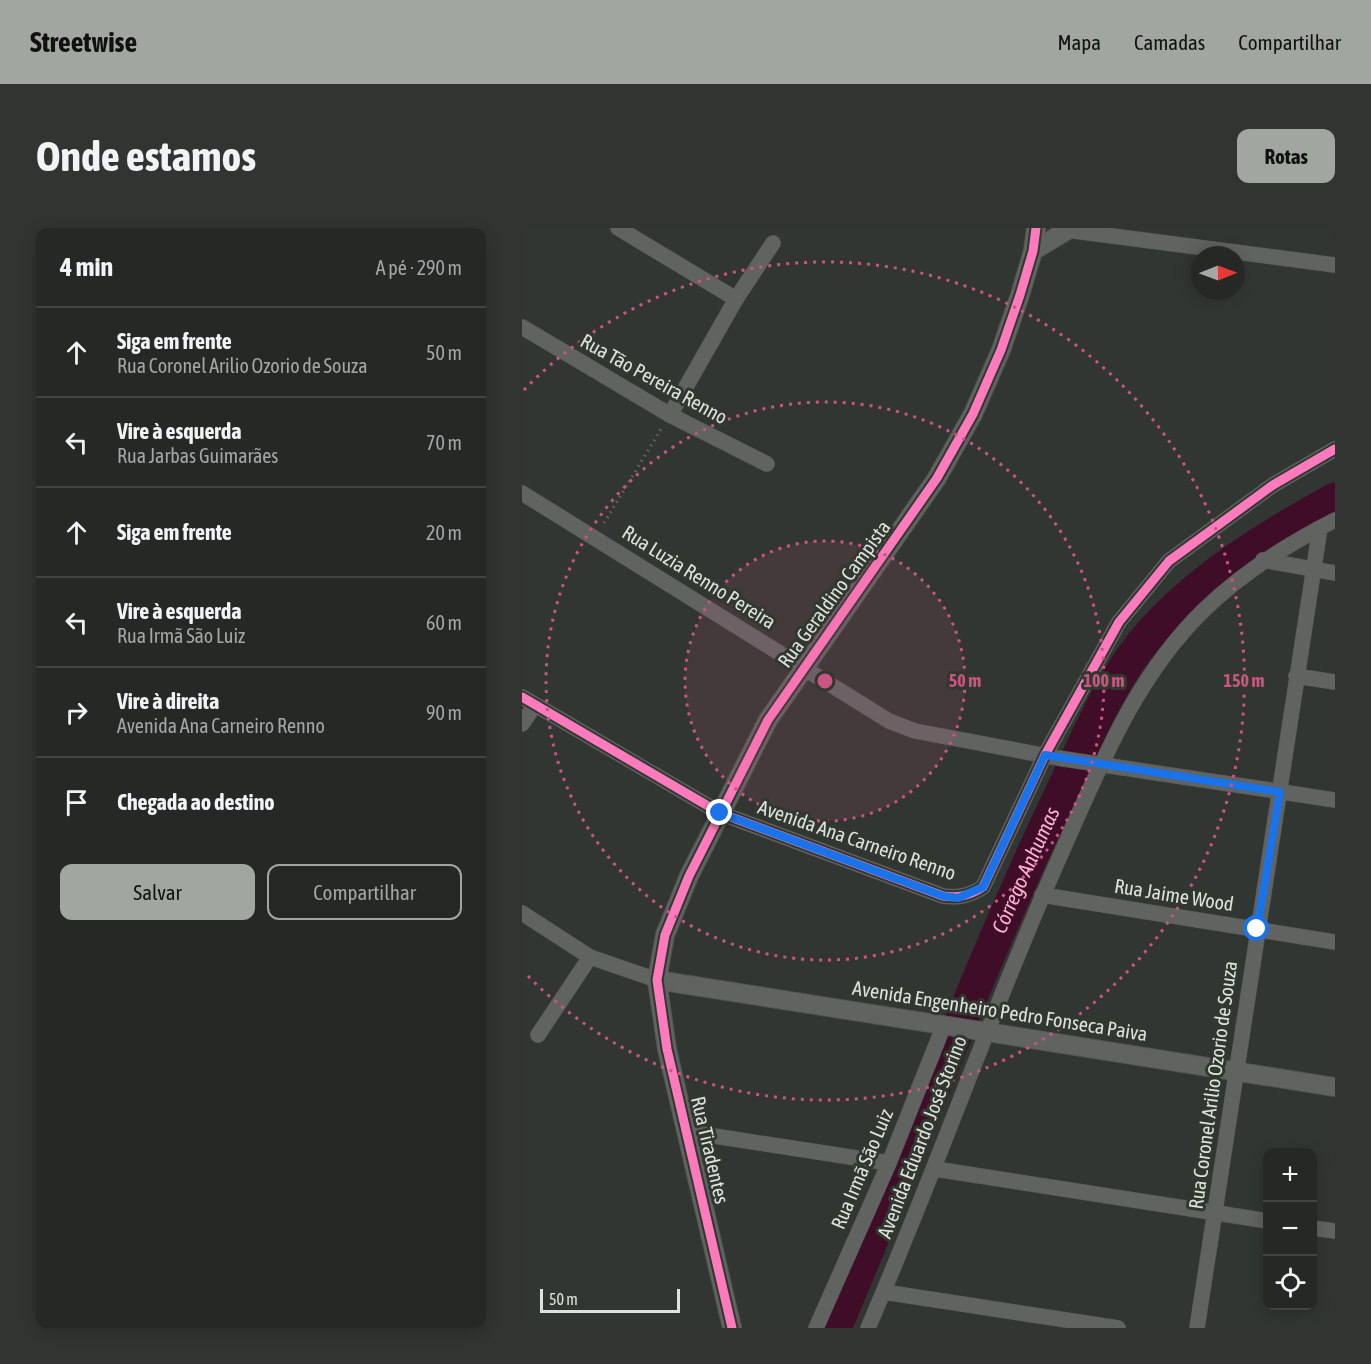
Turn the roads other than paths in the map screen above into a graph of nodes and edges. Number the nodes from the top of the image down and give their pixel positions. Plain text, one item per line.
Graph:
1 (618, 228) edge
2 (1036, 228) edge
3 (1136, 228) edge
4 (1064, 229) edge
5 (772, 243) dead end
6 (1157, 243) junction
7 (1033, 251) junction
8 (1335, 265) edge
9 (735, 299) junction
10 (522, 327) edge
11 (669, 415) junction
12 (1335, 449) edge
13 (767, 464) dead end
14 (522, 493) edge
15 (1335, 520) edge
16 (1320, 528) junction
17 (1263, 560) junction
18 (1313, 569) junction
19 (1335, 573) edge
20 (802, 667) junction
21 (1296, 676) junction
22 (1335, 682) edge
23 (528, 701) edge
24 (522, 724) edge
25 (1051, 756) junction
26 (1095, 762) junction
27 (1280, 792) junction
28 (1335, 800) edge
29 (720, 813) junction
30 (1042, 895) junction
31 (522, 913) edge
32 (1257, 929) junction
33 (1335, 942) edge
34 (590, 957) junction
35 (657, 980) junction
36 (949, 1025) junction
37 (982, 1031) junction
38 (538, 1035) dead end
39 (1236, 1071) junction
40 (1335, 1087) edge
41 (688, 1132) junction
42 (889, 1164) junction
43 (935, 1169) junction
44 (1215, 1213) junction
45 (1263, 1220) edge
46 (1317, 1229) edge
47 (1335, 1231) edge
48 (884, 1292) junction
49 (732, 1328) edge
50 (816, 1328) edge
51 (868, 1328) edge
52 (1118, 1328) edge
53 (1197, 1328) edge

1 - 9 street
2 - 7 street, Rua Geraldino Campista
3 - 6 street
4 - 6 street
4 - 7 street
5 - 9 street
6 - 8 street
7 - 20 street, Rua Geraldino Campista
9 - 11 street
10 - 11 street, Rua Tão Pereira Renno
11 - 13 street, Rua Tão Pereira Renno
12 - 25 street
14 - 20 street, Rua Luzia Renno Pereira
15 - 16 street, Avenida Eduardo José Storino
16 - 17 street, Avenida Eduardo José Storino
16 - 18 street, Rua Coronel Arilio Ozorio de Souza
17 - 18 street
17 - 26 street, Avenida Eduardo José Storino
18 - 19 street
18 - 21 street, Rua Coronel Arilio Ozorio de Souza
20 - 25 street, Rua Luzia Renno Pereira
20 - 29 street, Rua Geraldino Campista
21 - 22 street
21 - 27 street, Rua Coronel Arilio Ozorio de Souza
23 - 24 street
23 - 29 street, Avenida Ana Carneiro Renno
25 - 26 street, Rua Luzia Renno Pereira
25 - 29 street, Avenida Ana Carneiro Renno
26 - 27 street, Rua Luzia Renno Pereira
26 - 30 street, Avenida Eduardo José Storino
27 - 28 street, Rua Luzia Renno Pereira
27 - 32 street, Rua Coronel Arilio Ozorio de Souza
29 - 35 street, Rua Geraldino Campista
30 - 32 street, Rua Jaime Wood
30 - 37 street, Avenida Eduardo José Storino
31 - 34 street
32 - 33 street, Rua Jaime Wood
32 - 39 street, Rua Coronel Arilio Ozorio de Souza
34 - 35 street
34 - 38 street
35 - 36 street, Avenida Engenheiro Pedro Fonseca Paiva
35 - 41 street, Rua Tiradentes
36 - 37 street, Avenida Engenheiro Pedro Fonseca Paiva
36 - 42 street, Rua Irmã São Luiz
37 - 39 street, Avenida Engenheiro Pedro Fonseca Paiva
37 - 43 street, Avenida Eduardo José Storino
39 - 40 street, Avenida Engenheiro Pedro Fonseca Paiva
39 - 44 street, Rua Coronel Arilio Ozorio de Souza
41 - 42 street
41 - 49 street, Rua Tiradentes
42 - 50 street, Rua Irmã São Luiz
43 - 44 street
43 - 48 street, Avenida Eduardo José Storino
44 - 45 street
44 - 53 street, Rua Coronel Arilio Ozorio de Souza
46 - 47 street
48 - 51 street, Avenida Eduardo José Storino
48 - 52 street

